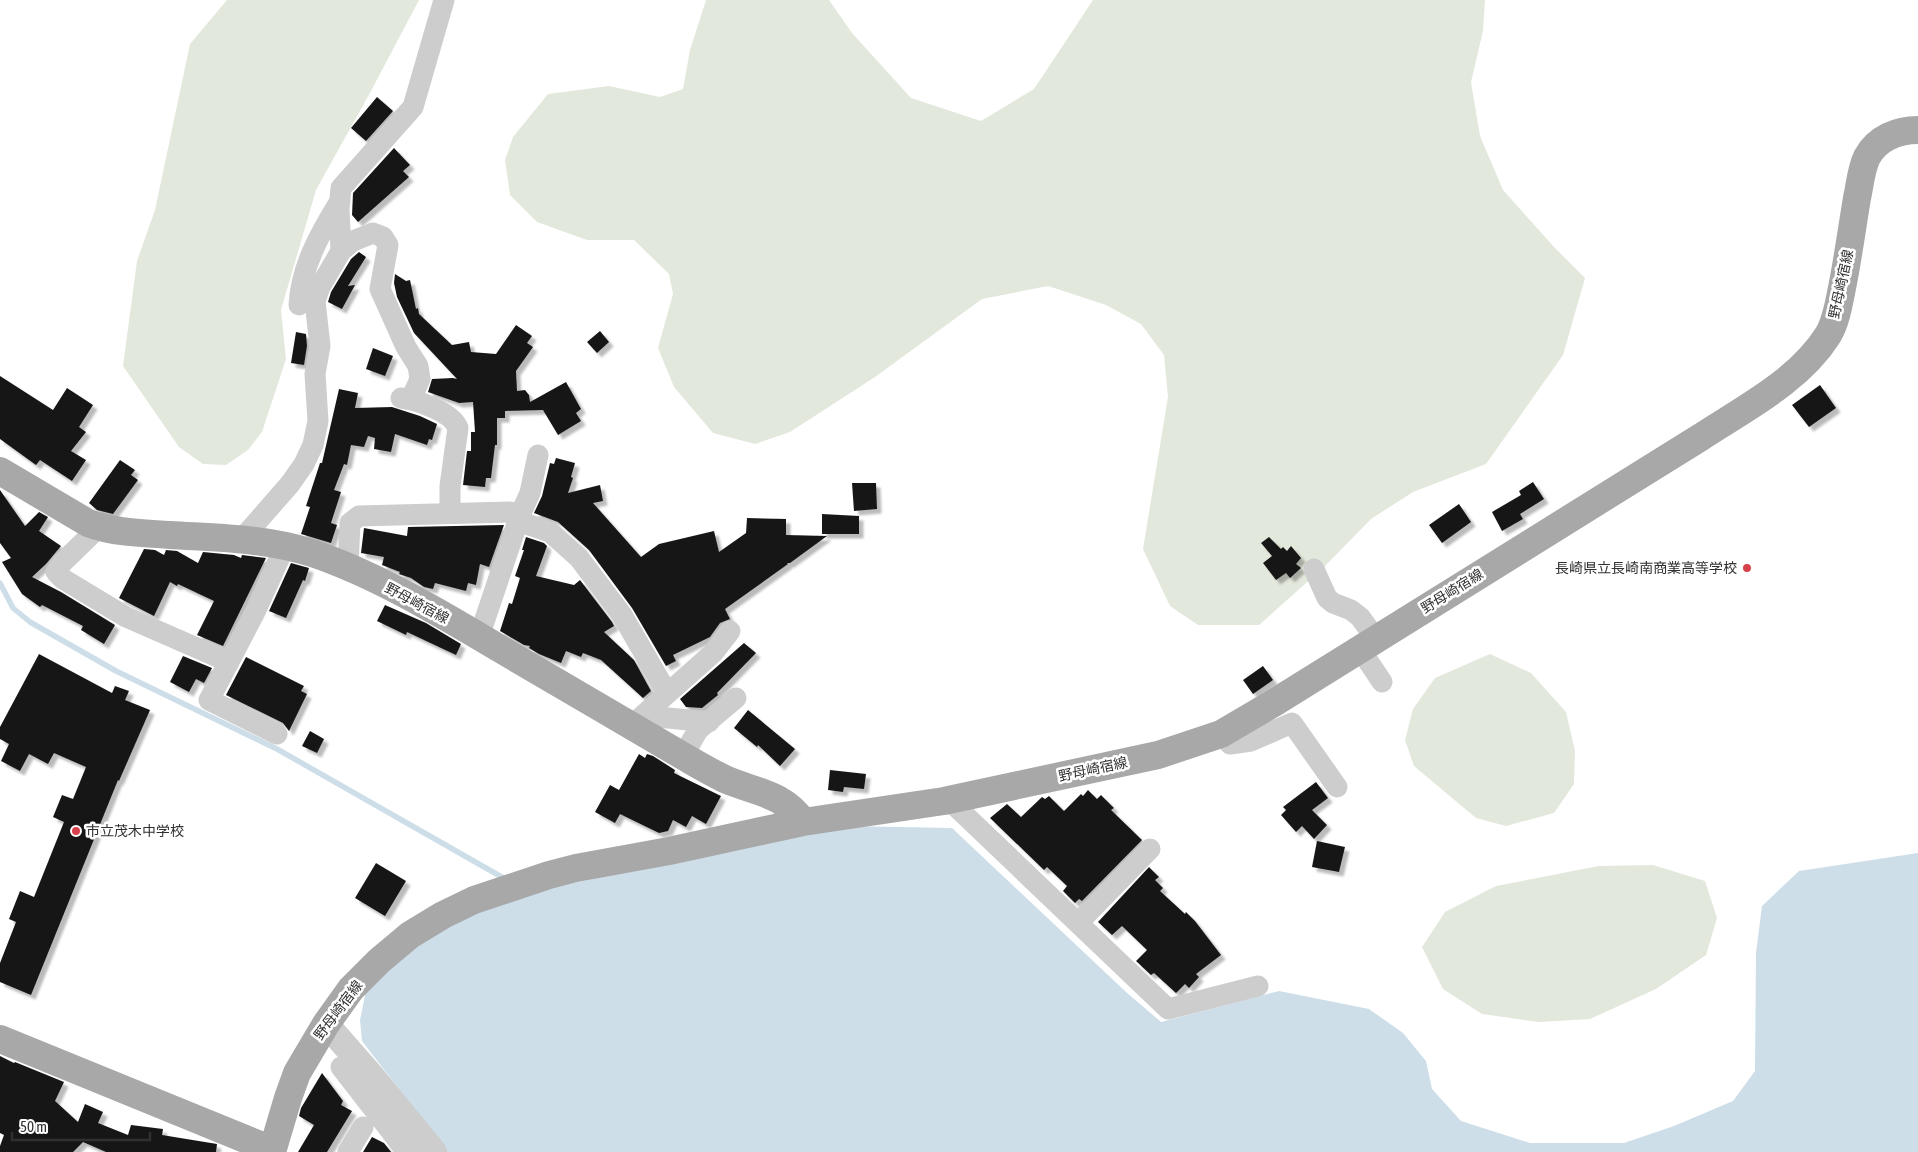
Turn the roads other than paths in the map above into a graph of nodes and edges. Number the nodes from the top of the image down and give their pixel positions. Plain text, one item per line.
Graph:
1 (444, 0) edge
2 (1918, 130) edge
3 (340, 201) junction
4 (341, 251) junction
5 (299, 306) dead end
6 (538, 455) dead end
7 (0, 472) edge
8 (450, 512) junction
9 (519, 518) junction
10 (99, 527) junction
11 (242, 539) junction
12 (285, 546) junction
13 (348, 567) junction
14 (1314, 569) dead end
15 (730, 631) dead end
16 (479, 636) junction
17 (1368, 644) junction
18 (229, 662) junction
19 (1382, 682) dead end
20 (667, 693) junction
21 (736, 698) dead end
22 (709, 722) junction
23 (638, 730) junction
24 (277, 734) dead end
25 (1221, 734) junction
26 (683, 756) junction
27 (1337, 786) dead end
28 (949, 800) junction
29 (803, 822) junction
30 (1150, 849) dead end
31 (1078, 923) junction
32 (1258, 986) dead end
33 (326, 1024) junction
34 (0, 1039) edge
35 (340, 1067) dead end
36 (363, 1127) dead end
37 (272, 1151) edge
38 (348, 1152) edge
39 (407, 1152) edge
40 (434, 1152) edge

1 - 3 street
2 - 17 main road, 野母崎宿線
3 - 4 street
3 - 5 street
4 - 8 street
4 - 11 street
6 - 9 street
7 - 10 main road, 野母崎宿線
8 - 9 street
8 - 13 street
9 - 16 street
9 - 20 street
10 - 11 main road, 野母崎宿線
10 - 18 street
11 - 12 main road, 野母崎宿線
12 - 13 main road, 野母崎宿線
12 - 18 street
13 - 16 main road, 野母崎宿線
14 - 17 street
15 - 20 street
16 - 23 main road, 野母崎宿線
17 - 19 street
17 - 25 main road, 野母崎宿線
18 - 24 street
20 - 23 street
21 - 22 street
22 - 23 street
22 - 26 street
23 - 26 main road, 野母崎宿線
25 - 27 street
25 - 28 main road, 野母崎宿線
26 - 29 main road, 野母崎宿線
28 - 29 main road, 野母崎宿線
28 - 31 street
29 - 33 main road, 野母崎宿線
30 - 31 street
31 - 32 street
33 - 37 main road, 野母崎宿線
33 - 40 street
34 - 37 main road, 野母崎宿線
35 - 39 street
36 - 38 street

